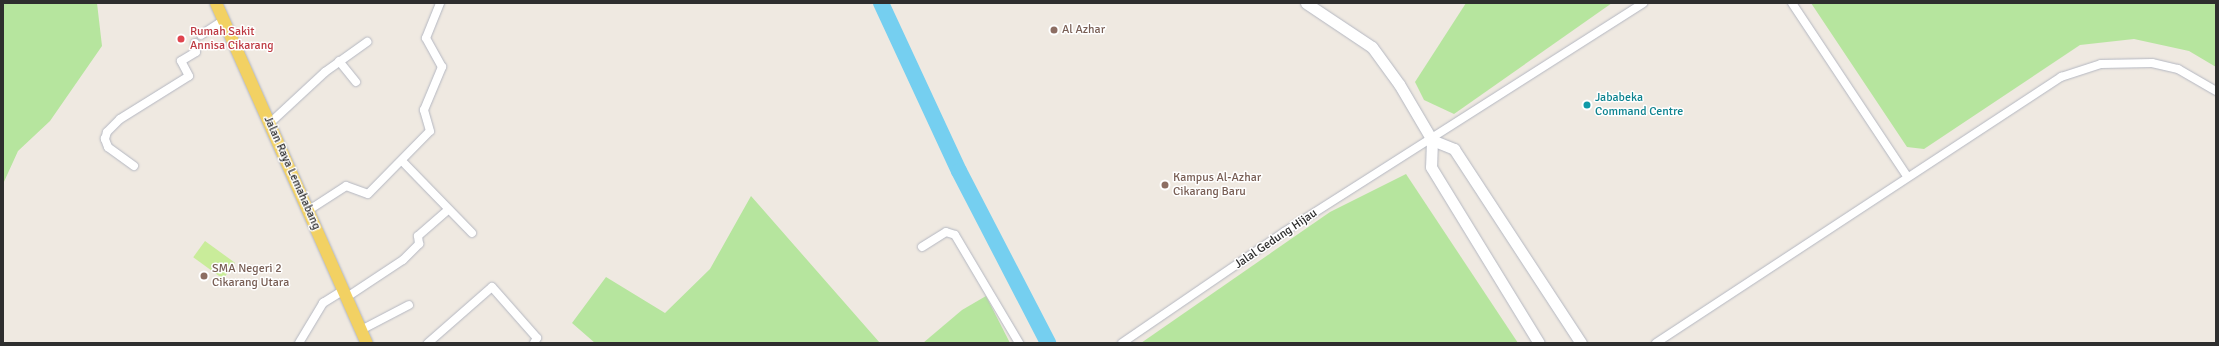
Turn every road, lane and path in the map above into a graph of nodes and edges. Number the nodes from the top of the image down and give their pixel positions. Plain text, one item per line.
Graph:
1 (216, 3) edge
2 (440, 3) edge
3 (1306, 3) edge
4 (1643, 3) edge
5 (1792, 3) edge
6 (224, 20) junction
7 (201, 35) dead end
8 (367, 42) dead end
9 (195, 43) dead end
10 (339, 61) junction
11 (356, 82) dead end
12 (2216, 90) edge
13 (270, 122) junction
14 (1432, 140) junction
15 (402, 162) junction
16 (134, 166) dead end
17 (1907, 176) junction
18 (309, 210) junction
19 (447, 211) junction
20 (472, 233) dead end
21 (922, 247) dead end
22 (346, 293) junction
23 (409, 304) dead end
24 (361, 330) junction
25 (299, 343) edge
26 (366, 343) edge
27 (428, 343) edge
28 (534, 343) edge
29 (1019, 343) edge
30 (1122, 343) edge
31 (1539, 343) edge
32 (1581, 343) edge
33 (1656, 343) edge

1 - 6 main road, Jalan Raya Lemahabang
2 - 15 street
3 - 14 street
4 - 14 street, Jalal Gedung Hijau
5 - 17 street
6 - 7 street
6 - 13 main road, Jalan Raya Lemahabang
8 - 10 street
9 - 16 street
10 - 11 street
10 - 13 street
12 - 17 street
13 - 18 main road, Jalan Raya Lemahabang
14 - 30 street, Jalal Gedung Hijau
14 - 31 street
14 - 32 street
15 - 18 street
15 - 19 street
17 - 33 street
18 - 22 main road, Jalan Raya Lemahabang
19 - 20 street
19 - 22 street
21 - 29 street
22 - 24 main road, Jalan Raya Lemahabang
22 - 25 street
23 - 24 street
24 - 26 main road, Jalan Raya Lemahabang
27 - 28 street

